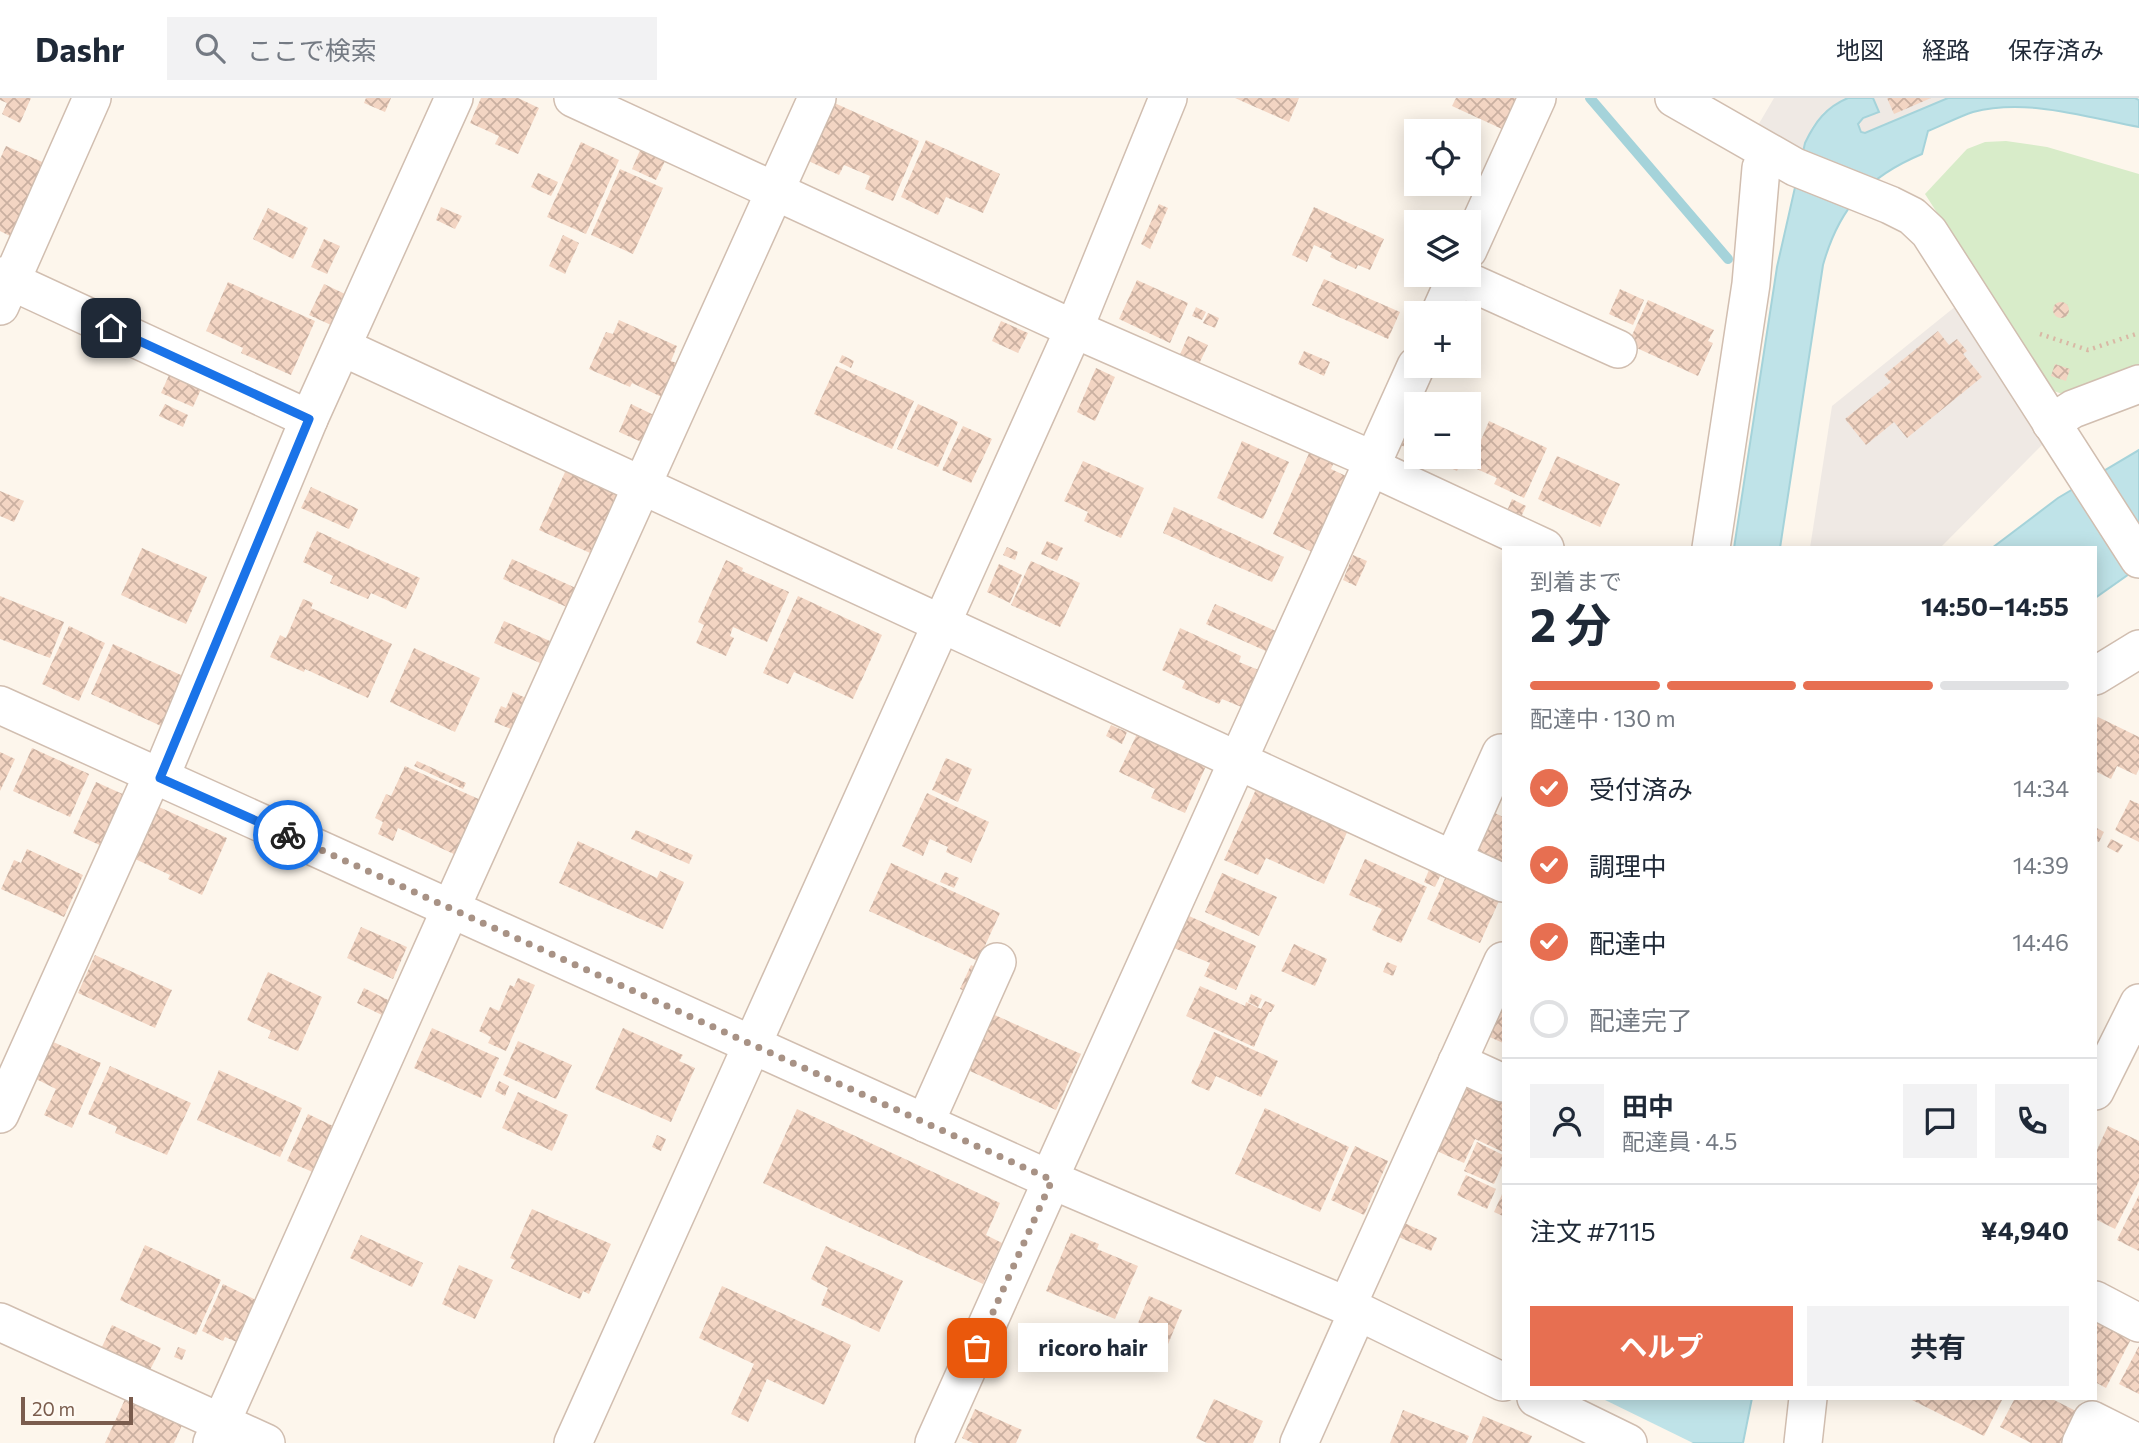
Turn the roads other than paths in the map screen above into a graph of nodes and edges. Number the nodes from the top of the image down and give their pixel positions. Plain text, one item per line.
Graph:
1 (92, 98) edge
2 (454, 98) edge
3 (573, 98) edge
4 (817, 98) edge
5 (1168, 98) edge
6 (1537, 98) edge
7 (1674, 98) edge
8 (1782, 160) junction
9 (775, 191) junction
10 (1481, 223) edge
11 (1481, 277) edge
12 (4, 288) edge
13 (1074, 329) junction
14 (342, 346) junction
15 (1618, 349) dead end
16 (1411, 378) edge
17 (2139, 384) edge
18 (309, 419) junction
19 (2051, 423) junction
20 (1372, 464) junction
21 (642, 485) junction
22 (1541, 546) edge
23 (1711, 546) edge
24 (2139, 559) edge
25 (942, 624) junction
26 (2139, 649) edge
27 (2097, 676) edge
28 (0, 705) edge
29 (1501, 753) dead end
30 (1237, 761) junction
31 (157, 776) junction
32 (1453, 860) junction
33 (1502, 883) edge
34 (450, 908) junction
35 (997, 962) dead end
36 (1502, 963) edge
37 (2139, 1003) edge
38 (752, 1045) junction
39 (1457, 1062) junction
40 (1502, 1083) edge
41 (2097, 1087) edge
42 (0, 1114) edge
43 (925, 1123) junction
44 (1050, 1180) junction
45 (2097, 1301) edge
46 (1353, 1308) junction
47 (0, 1322) edge
48 (2139, 1323) edge
49 (1502, 1382) edge
50 (1808, 1400) edge
51 (1558, 1413) edge
52 (217, 1433) edge
53 (266, 1443) edge
54 (573, 1443) edge
55 (934, 1443) edge
56 (1299, 1443) edge
57 (1628, 1443) edge
58 (1803, 1443) edge
59 (2081, 1443) edge
60 (2138, 1443) edge

1 - 12 street
2 - 14 street
3 - 9 street
4 - 9 street
5 - 13 street
6 - 10 street
7 - 8 street
8 - 19 street
8 - 23 street
9 - 13 street
9 - 21 street
11 - 15 street
12 - 18 street
13 - 20 street
13 - 25 street
14 - 18 street
14 - 21 street
16 - 20 street
17 - 19 street
18 - 31 street
19 - 24 street
20 - 22 street
20 - 30 street
21 - 25 street
21 - 34 street
25 - 30 street
25 - 38 street
26 - 27 street
28 - 31 street
29 - 32 street
30 - 32 street
30 - 44 street
31 - 34 street
31 - 42 street
32 - 33 street
34 - 38 street
34 - 52 street
35 - 43 street
36 - 39 street
37 - 41 street
38 - 43 street
38 - 54 street
39 - 40 street
39 - 46 street
43 - 44 street
44 - 46 street
44 - 55 street
45 - 48 street
46 - 49 street
46 - 56 street
47 - 52 street
50 - 58 street
51 - 57 street
52 - 53 street
59 - 60 street

